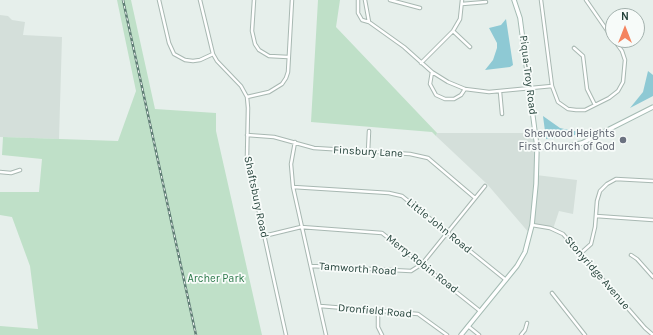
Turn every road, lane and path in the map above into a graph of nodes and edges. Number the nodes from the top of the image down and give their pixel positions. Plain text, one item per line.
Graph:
1 (159, 0) edge
2 (200, 0) edge
3 (254, 0) edge
4 (292, 0) edge
5 (358, 0) edge
6 (365, 0) edge
7 (390, 0) edge
8 (462, 0) edge
9 (514, 0) edge
10 (541, 0) edge
11 (586, 0) edge
12 (486, 2) dead end
13 (462, 4) junction
14 (420, 8) dead end
15 (370, 22) junction
16 (605, 26) edge
17 (453, 31) junction
18 (470, 47) dead end
19 (574, 48) dead end
20 (620, 48) edge
21 (213, 54) junction
22 (288, 57) junction
23 (421, 63) junction
24 (432, 72) junction
25 (552, 86) junction
26 (465, 89) junction
27 (529, 89) junction
28 (500, 92) junction
29 (247, 97) junction
30 (595, 105) junction
31 (653, 107) edge
32 (502, 114) dead end
33 (369, 131) dead end
34 (247, 135) junction
35 (295, 142) junction
36 (537, 147) junction
37 (368, 152) junction
38 (20, 170) dead end
39 (0, 172) edge
40 (653, 181) edge
41 (485, 186) dead end
42 (293, 187) junction
43 (475, 198) junction
44 (596, 216) junction
45 (653, 220) edge
46 (532, 225) junction
47 (301, 227) junction
48 (448, 233) junction
49 (264, 236) junction
50 (581, 252) junction
51 (631, 255) dead end
52 (422, 264) junction
53 (311, 266) junction
54 (653, 277) edge
55 (506, 280) junction
56 (552, 293) dead end
57 (320, 306) junction
58 (378, 311) junction
59 (480, 311) junction
60 (527, 323) dead end
61 (468, 326) junction
62 (583, 334) edge
63 (286, 335) edge
64 (326, 335) edge
65 (382, 335) edge
66 (447, 335) edge
67 (461, 335) edge
68 (479, 335) edge
69 (521, 335) edge
70 (653, 335) edge

1 - 21 street
2 - 21 street
3 - 22 street
4 - 22 street
5 - 15 street
6 - 15 street
7 - 14 street
8 - 13 street
9 - 27 street, Piqua-Troy Road
10 - 25 street
11 - 16 street
12 - 13 street
13 - 17 street
15 - 23 street
17 - 18 street
17 - 23 street
19 - 30 street
20 - 30 street
21 - 29 street
22 - 29 street
23 - 24 street
24 - 26 street
24 - 26 street
25 - 27 street
25 - 30 street
26 - 28 street
27 - 28 street
27 - 36 street, Piqua-Troy Road
28 - 32 street
29 - 34 street, Shaftsbury Road
31 - 36 street
33 - 37 street
34 - 35 street, Finsbury Lane
34 - 49 street, Shaftsbury Road
35 - 37 street, Finsbury Lane
35 - 42 street
36 - 46 street, Piqua-Troy Road
37 - 43 street, Finsbury Lane
38 - 39 street
40 - 44 street
41 - 43 street, Tamworth Road
42 - 47 street
42 - 48 street, Little John Road
43 - 48 street, Tamworth Road
44 - 45 street
44 - 50 street
46 - 50 street, Stonyridge Avenue
46 - 55 street, Piqua-Troy Road
47 - 49 street, Merry Robin Road
47 - 52 street, Merry Robin Road
47 - 53 street
48 - 52 street, Tamworth Road
48 - 55 street, Little John Road
49 - 63 street, Shaftsbury Road
50 - 70 street, Stonyridge Avenue
51 - 54 street
52 - 53 street, Tamworth Road
52 - 59 street, Merry Robin Road
53 - 57 street
55 - 59 street, Piqua-Troy Road
56 - 62 street
57 - 58 street, Dronfield Road
57 - 64 street
58 - 65 street
58 - 66 street, Dronfield Road
59 - 61 street, Piqua-Troy Road
60 - 69 street
61 - 67 street, Piqua-Troy Road
61 - 68 street

